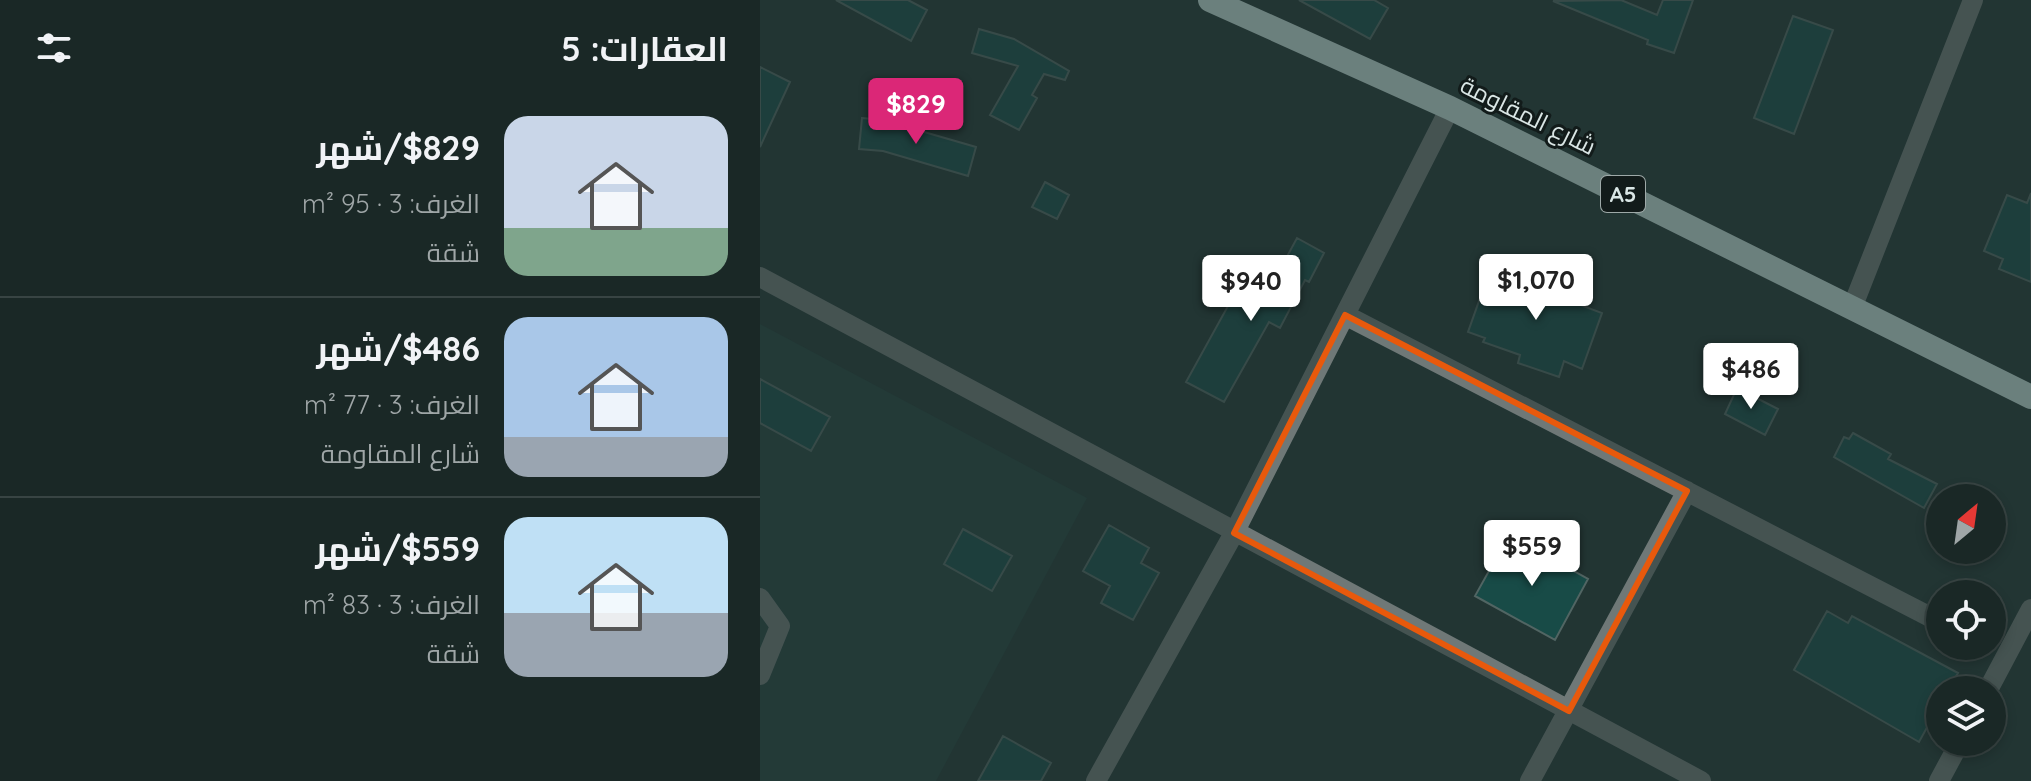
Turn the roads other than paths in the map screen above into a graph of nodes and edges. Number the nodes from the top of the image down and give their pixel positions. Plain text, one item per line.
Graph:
1 (1210, 0) edge
2 (1973, 0) edge
3 (1450, 108) junction
4 (760, 277) edge
5 (1852, 308) junction
6 (1345, 315) junction
7 (2031, 397) edge
8 (1687, 491) junction
9 (1234, 533) junction
10 (760, 598) edge
11 (2031, 609) edge
12 (1926, 615) edge
13 (2006, 656) edge
14 (760, 675) edge
15 (1569, 711) junction
16 (1952, 756) edge
17 (1096, 781) edge
18 (1530, 781) edge
19 (1701, 781) edge
20 (1939, 781) edge

1 - 3 highway, شارع المقاومة / A5
2 - 5 street
3 - 5 highway, شارع المقاومة / A5
3 - 6 street
4 - 9 street
5 - 7 highway, شارع المقاومة / A5
6 - 8 street
6 - 9 street
8 - 12 street
8 - 15 street
9 - 15 street
9 - 17 street
10 - 14 street
11 - 13 street
15 - 18 street
15 - 19 street
16 - 20 street

